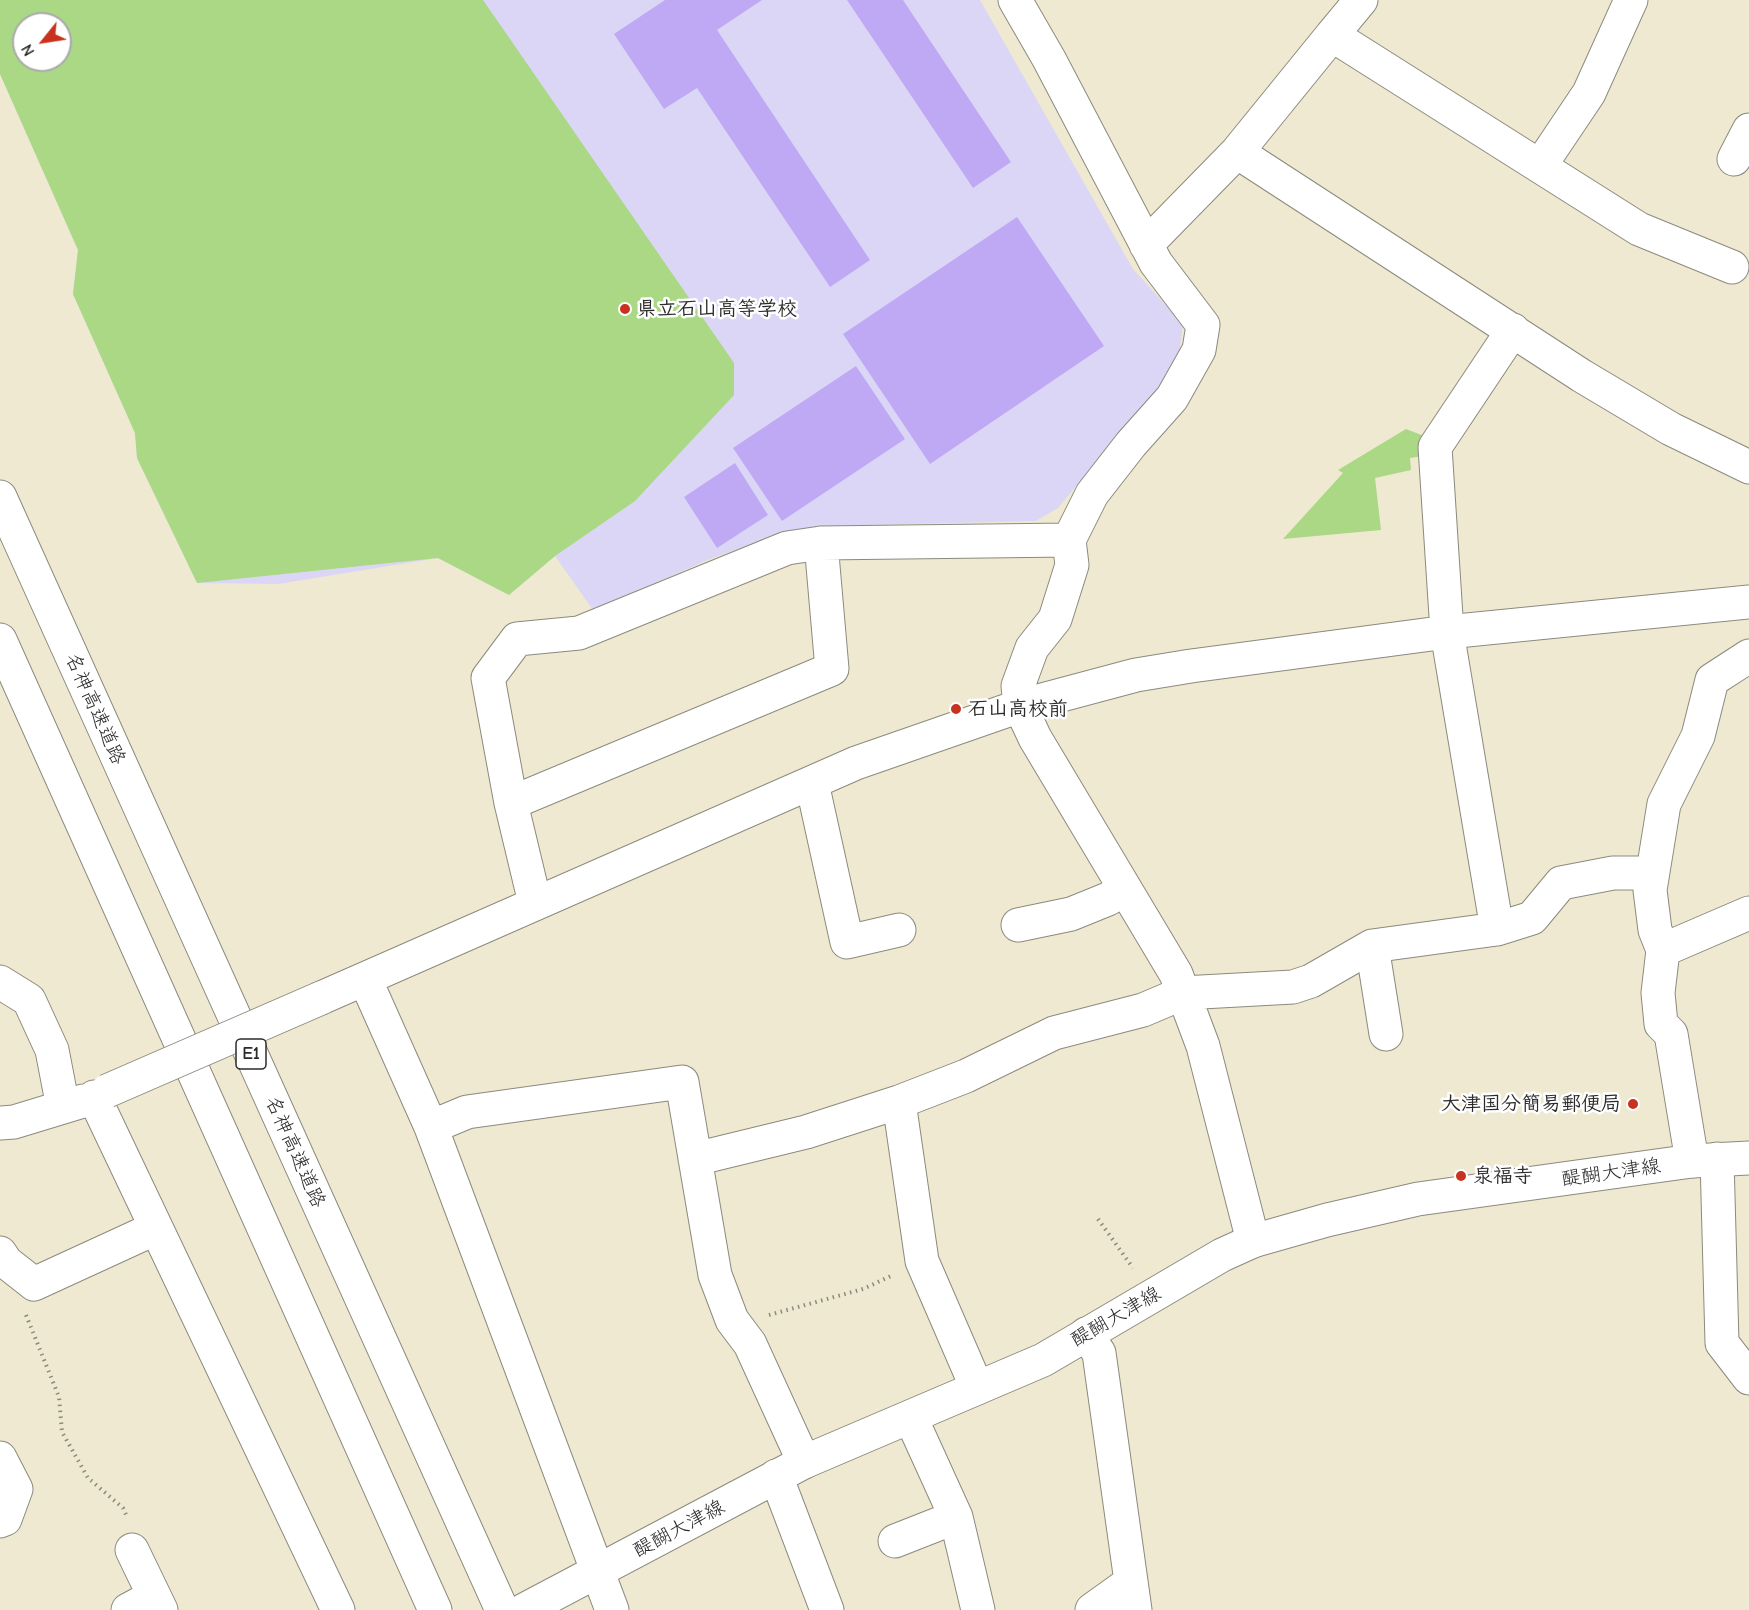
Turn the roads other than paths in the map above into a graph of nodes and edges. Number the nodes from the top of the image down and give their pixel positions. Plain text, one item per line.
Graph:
1 (1015, 0) edge
2 (1360, 0) edge
3 (1631, 0) edge
4 (1332, 35) junction
5 (1749, 130) edge
6 (1237, 152) junction
7 (1734, 159) dead end
8 (1540, 166) junction
9 (1146, 245) junction
10 (1732, 267) dead end
11 (1513, 330) junction
12 (1749, 467) edge
13 (0, 497) edge
14 (1069, 540) junction
15 (821, 543) junction
16 (1749, 602) edge
17 (1447, 632) junction
18 (0, 640) edge
19 (1749, 656) edge
20 (1020, 706) junction
21 (812, 783) junction
22 (511, 803) junction
23 (1652, 873) junction
24 (1125, 889) junction
25 (535, 903) junction
26 (1749, 913) edge
27 (1018, 925) dead end
28 (1497, 928) junction
29 (899, 930) dead end
30 (1372, 946) junction
31 (1663, 950) junction
32 (365, 979) junction
33 (0, 982) edge
34 (1184, 993) junction
35 (1386, 1034) dead end
36 (88, 1098) junction
37 (899, 1102) junction
38 (0, 1123) edge
39 (431, 1127) junction
40 (695, 1159) junction
41 (1720, 1159) edge
42 (156, 1228) junction
43 (1253, 1241) junction
44 (0, 1253) edge
45 (1086, 1334) junction
46 (1736, 1347) edge
47 (1749, 1378) edge
48 (977, 1388) junction
49 (911, 1418) junction
50 (0, 1458) edge
51 (790, 1469) junction
52 (956, 1517) junction
53 (0, 1521) edge
54 (895, 1541) dead end
55 (132, 1550) road end
56 (598, 1573) junction
57 (1133, 1596) edge
58 (148, 1605) edge
59 (338, 1610) edge
60 (435, 1610) edge
61 (502, 1610) edge
62 (524, 1610) edge
63 (612, 1610) edge
64 (827, 1610) edge
65 (978, 1610) edge
66 (1092, 1610) edge

1 - 9 main road
2 - 4 main road
3 - 8 main road
4 - 6 main road
4 - 8 main road
5 - 7 main road
6 - 9 main road
6 - 11 main road
8 - 10 main road
9 - 14 main road
11 - 12 main road
11 - 17 main road
13 - 61 main road, 名神高速道路 / E1
14 - 15 main road
14 - 20 main road
15 - 22 main road
15 - 22 main road
16 - 17 main road
17 - 20 main road
17 - 28 main road
18 - 60 main road
19 - 23 main road
20 - 21 main road
20 - 24 main road
21 - 25 main road
21 - 29 main road
22 - 25 main road
23 - 28 main road
23 - 31 main road
24 - 27 main road
24 - 34 main road
25 - 32 main road
26 - 31 main road
28 - 30 main road
30 - 34 main road
30 - 35 main road
31 - 41 main road
32 - 36 main road, bridge
32 - 39 main road
33 - 36 main road
34 - 37 main road
34 - 43 main road
36 - 38 main road
36 - 42 main road
37 - 40 main road
37 - 48 main road
39 - 40 main road
39 - 56 main road
40 - 51 main road
41 - 43 main road, 醍醐大津線
41 - 46 main road
42 - 44 main road
42 - 59 main road
43 - 45 main road, 醍醐大津線
45 - 48 main road, 醍醐大津線
45 - 57 main road
46 - 47 main road
48 - 49 main road, 醍醐大津線
49 - 51 main road, 醍醐大津線
49 - 52 main road
50 - 53 main road
51 - 56 main road, 醍醐大津線
51 - 64 main road
52 - 54 main road
52 - 65 main road
55 - 58 main road
56 - 62 main road, 醍醐大津線
56 - 63 main road
57 - 66 main road

